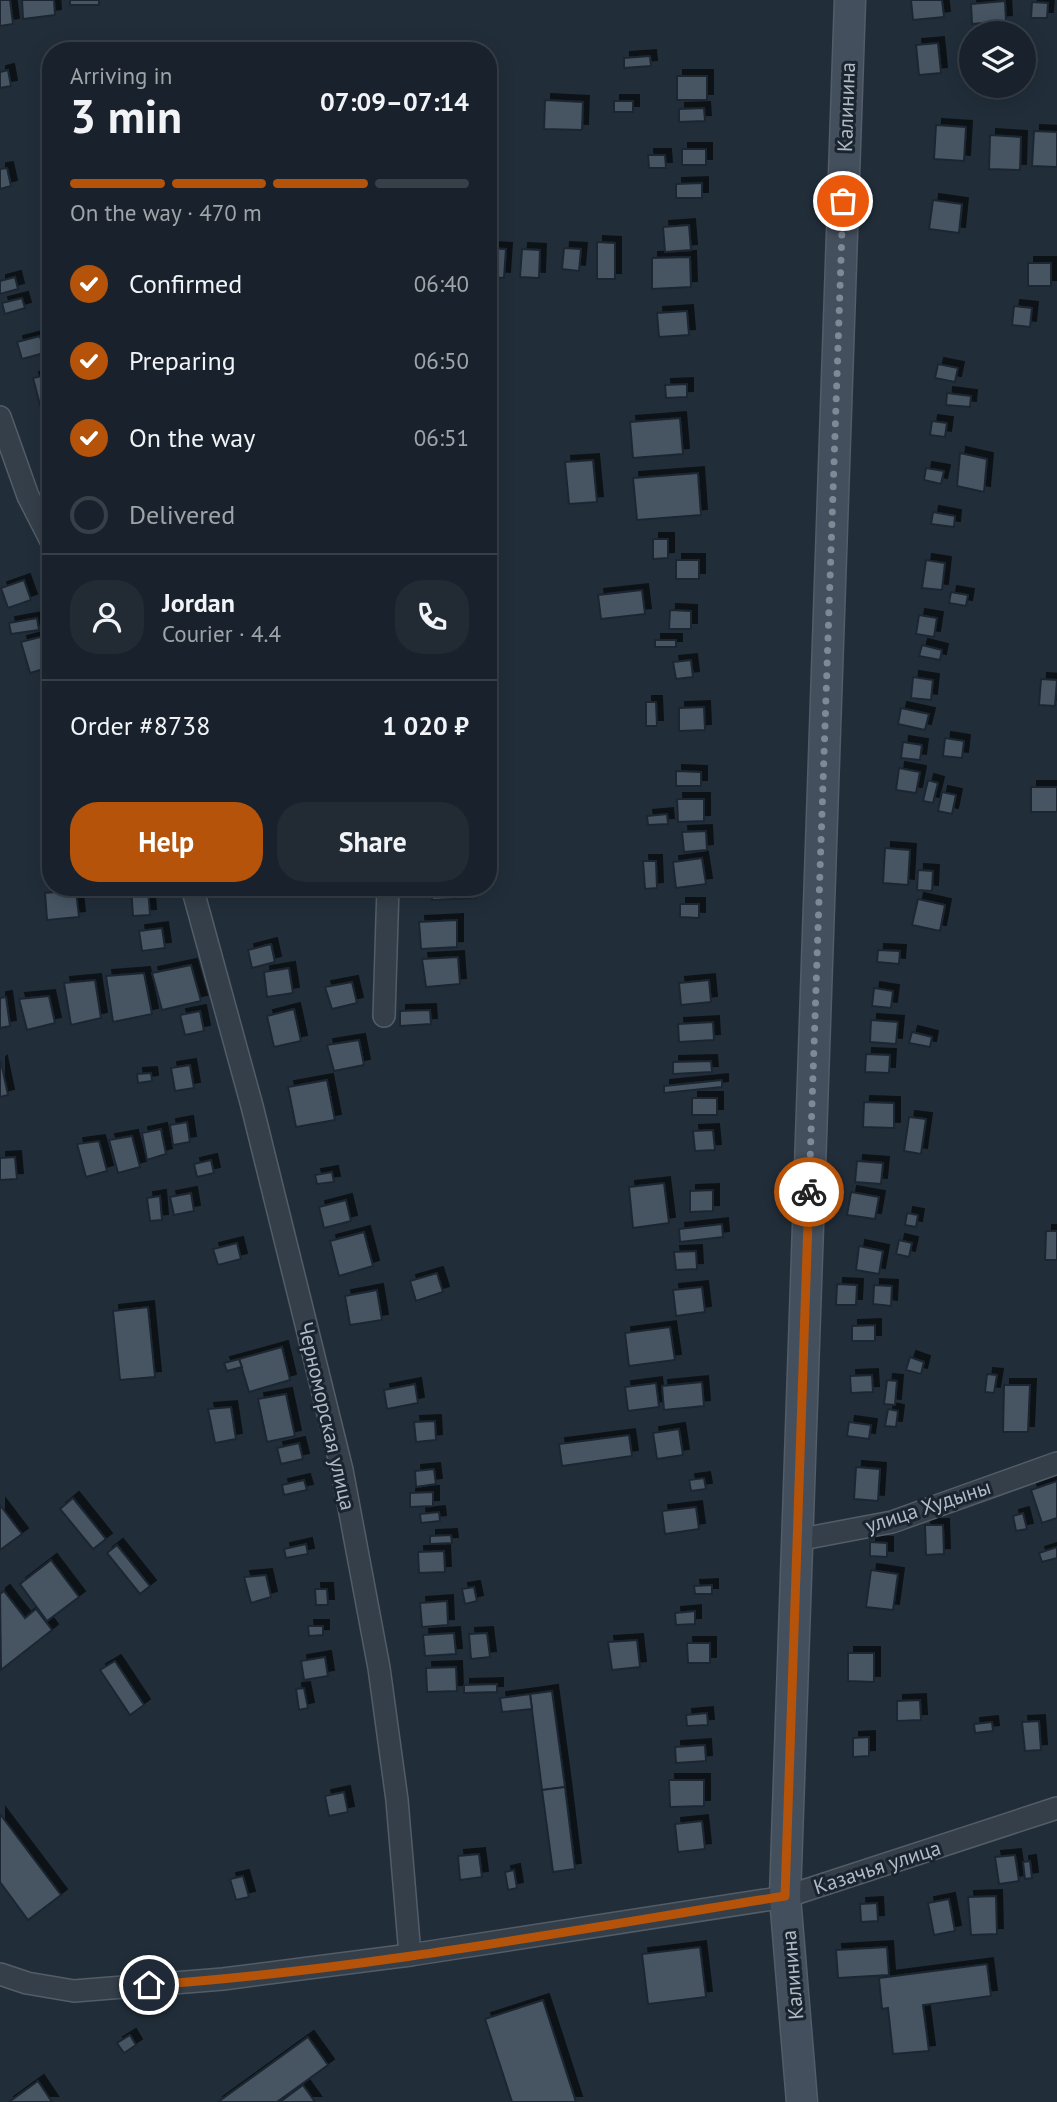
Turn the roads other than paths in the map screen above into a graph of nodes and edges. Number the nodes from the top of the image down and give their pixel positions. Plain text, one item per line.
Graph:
1 (850, 0) edge
2 (0, 417) edge
3 (42, 523) edge
4 (194, 896) edge
5 (388, 896) edge
6 (384, 1016) dead end
7 (1057, 1463) edge
8 (797, 1540) junction
9 (1057, 1808) edge
10 (785, 1896) junction
11 (410, 1955) junction
12 (0, 1974) edge
13 (802, 2102) edge

1 - 8 street, Калинина
2 - 3 street
4 - 11 street, Черноморская улица
5 - 6 street
7 - 8 street, улица Худыны
8 - 10 street, Калинина
9 - 10 street, Казачья улица
10 - 11 street, Казачья улица
10 - 13 street, Калинина
11 - 12 street, Казачья улица

